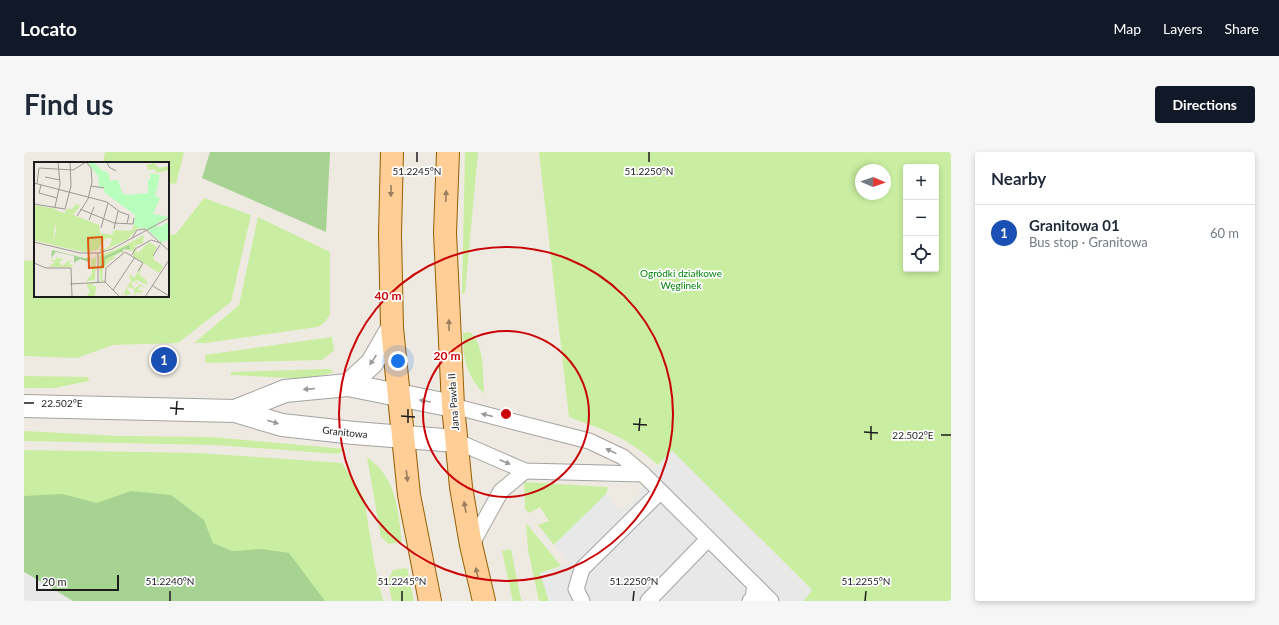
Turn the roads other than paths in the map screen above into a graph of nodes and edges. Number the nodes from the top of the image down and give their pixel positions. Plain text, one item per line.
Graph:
1 (392, 152) edge
2 (448, 152) edge
3 (392, 328) junction
4 (348, 385) junction
5 (398, 397) junction
6 (24, 406) edge
7 (452, 406) junction
8 (235, 411) junction
9 (402, 437) junction
10 (456, 440) junction
11 (525, 471) junction
12 (642, 474) junction
13 (660, 492) junction
14 (708, 539) junction
15 (471, 545) junction
16 (755, 585) junction
17 (430, 601) edge
18 (484, 601) edge
19 (582, 601) edge
20 (648, 601) edge
21 (750, 601) edge
22 (771, 601) edge

1 -> 3 main road
7 -> 2 main road, Jana Pawła II
3 -> 4 street
3 - 5 main road
4 - 5 street, Granitowa
4 -> 8 street, Granitowa
7 -> 5 street, Granitowa
5 - 9 main road
6 - 8 street, Granitowa
7 - 10 main road, Jana Pawła II
12 -> 7 lane
8 -> 9 street, Granitowa
9 - 10 street, Granitowa
9 -> 17 main road
10 -> 11 lane
15 -> 10 main road, Jana Pawła II
11 - 12 lane
11 - 15 lane
12 - 13 lane
13 - 14 lane
13 - 19 lane
14 - 16 lane
14 - 20 lane
18 -> 15 main road, Jana Pawła II
16 - 21 lane
16 - 22 lane

